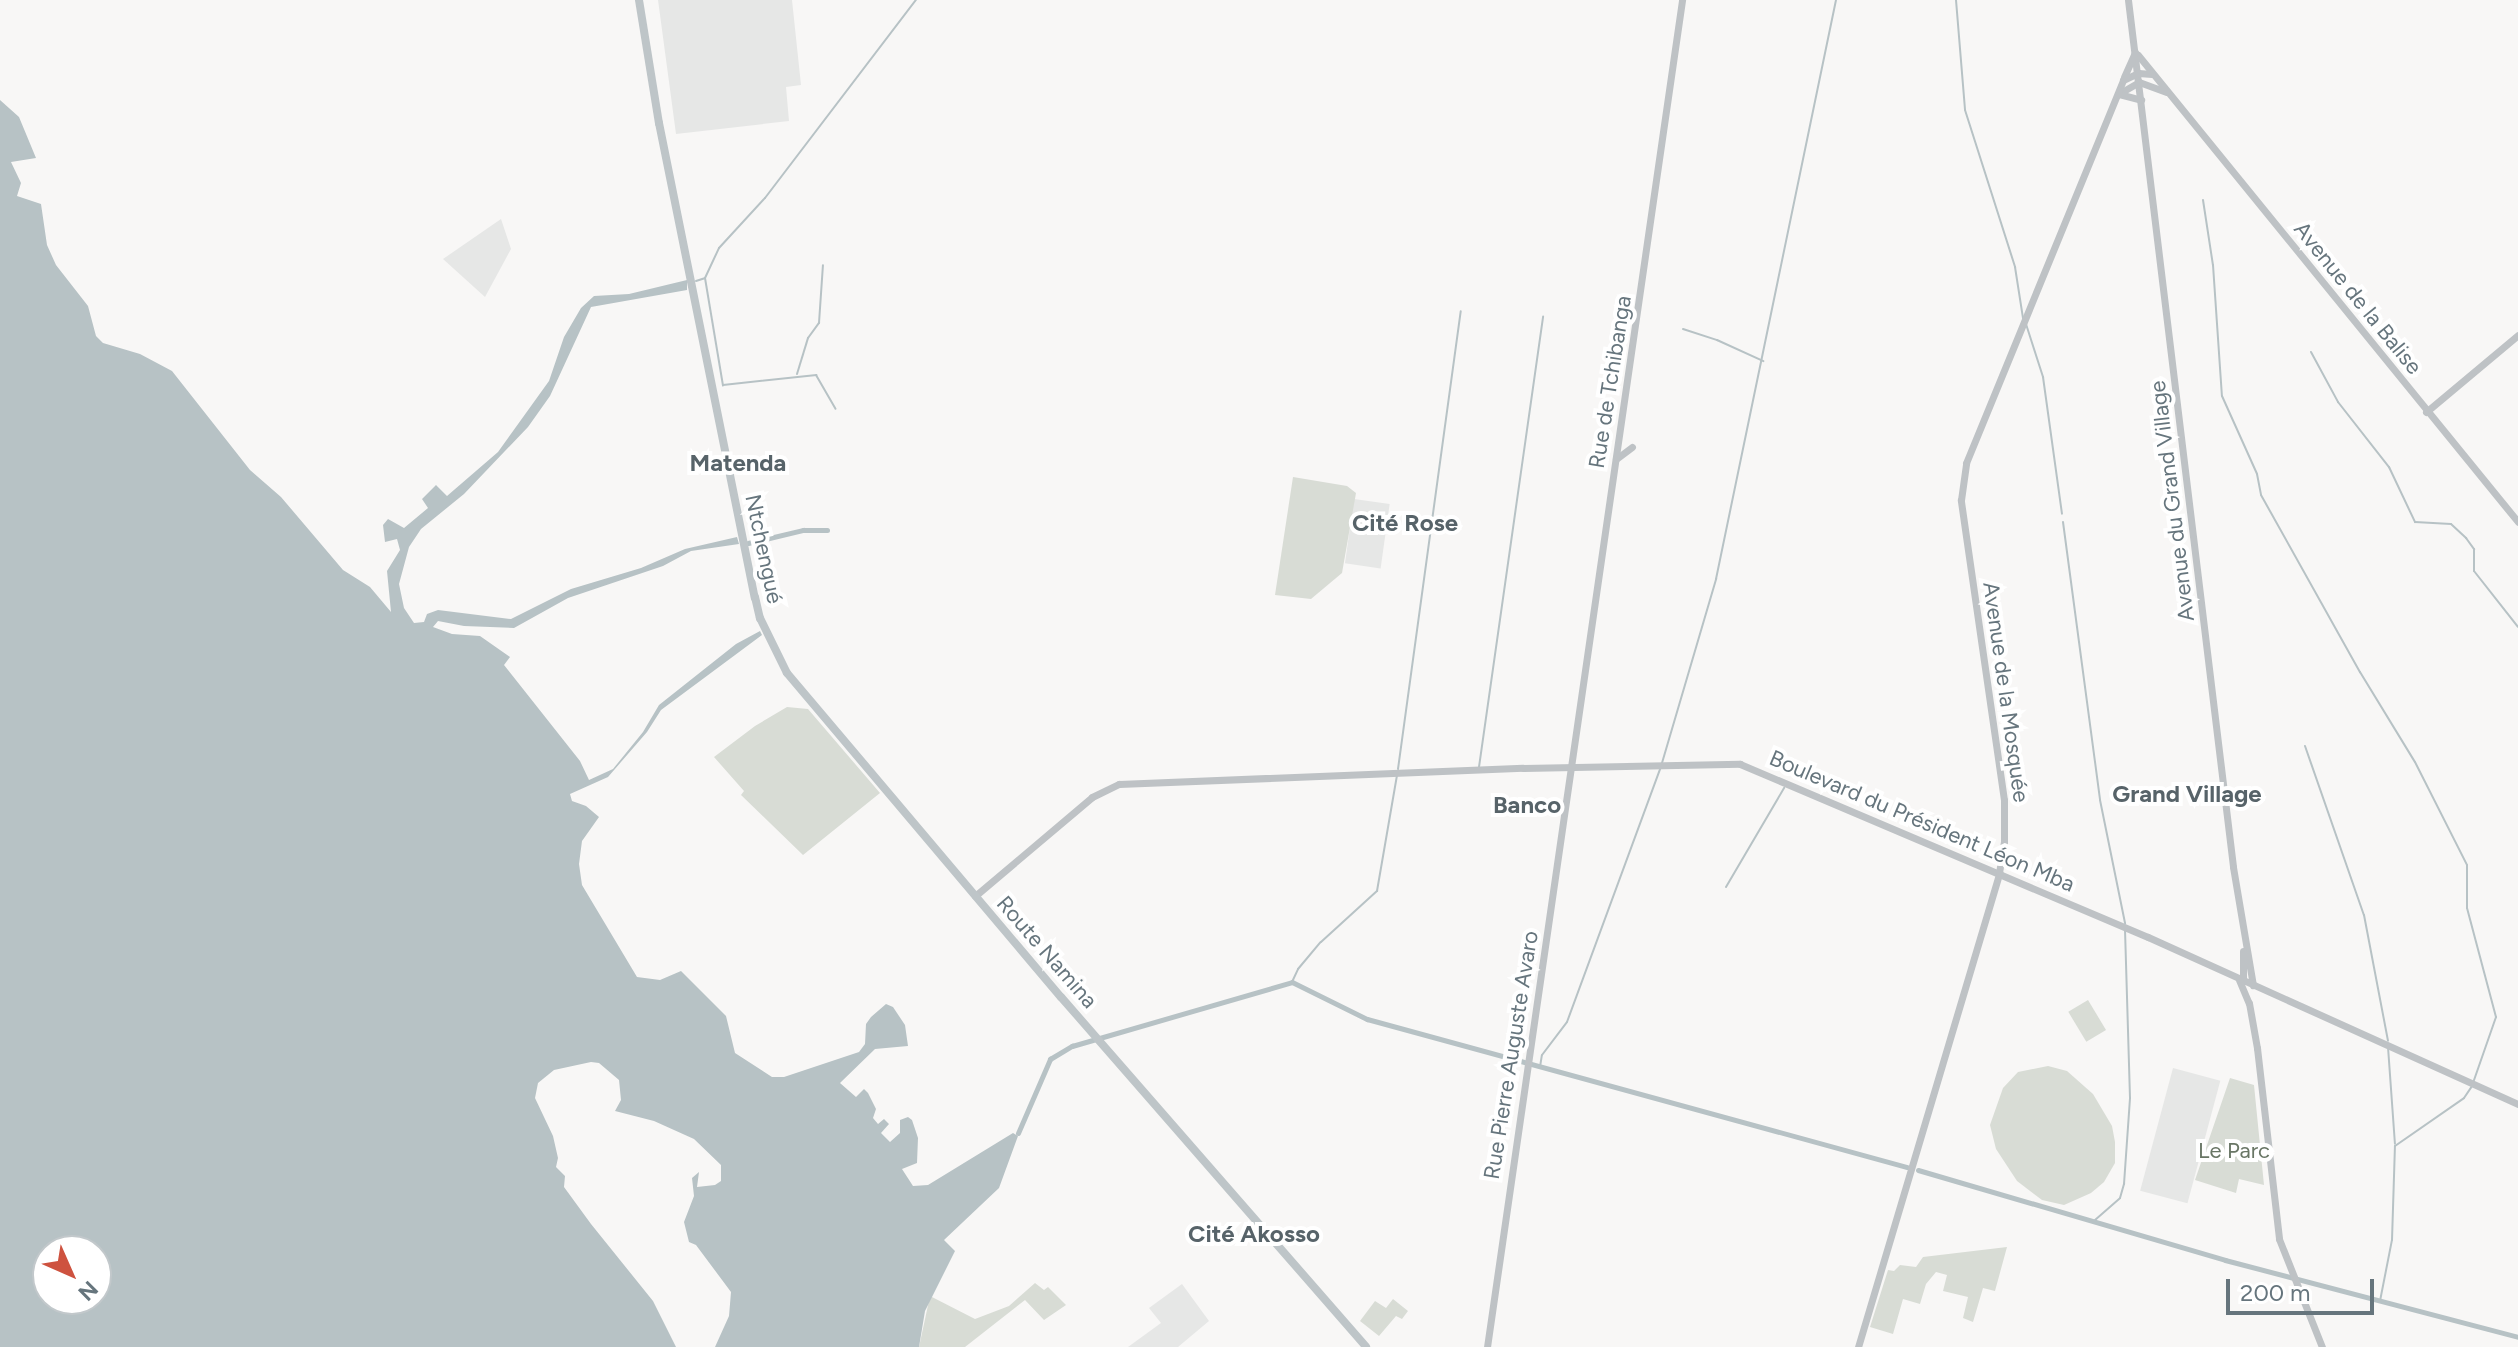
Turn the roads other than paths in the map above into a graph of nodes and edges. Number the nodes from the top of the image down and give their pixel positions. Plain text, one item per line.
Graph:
1 (639, 0) edge
2 (1682, 0) edge
3 (2128, 0) edge
4 (2136, 50) junction
5 (2138, 73) junction
6 (2152, 74) junction
7 (2123, 80) junction
8 (2139, 82) junction
9 (2158, 88) junction
10 (2171, 95) junction
11 (2117, 97) junction
12 (2141, 98) junction
13 (2518, 335) edge
14 (2426, 412) junction
15 (1632, 447) dead end
16 (1616, 459) junction
17 (2518, 522) edge
18 (1571, 768) junction
19 (1999, 873) junction
20 (975, 896) junction
21 (2244, 944) junction
22 (2242, 960) junction
23 (2228, 974) junction
24 (2241, 980) junction
25 (2257, 987) junction
26 (2249, 1003) junction
27 (2518, 1104) edge
28 (1366, 1347) edge
29 (1487, 1347) edge
30 (1858, 1347) edge
31 (2322, 1347) edge

1 - 20 main road, Ntchengué
2 - 16 street, Rue de Tchibanga
3 - 4 street, Avenue du Grand Village
4 - 5 street, Avenue du Grand Village
4 - 6 street, Avenue de la Balise
4 - 7 street, Avenue de la Mosquée
5 - 6 street
5 - 7 street
5 - 8 street, Avenue du Grand Village
6 - 10 street, Avenue de la Balise
7 - 11 street, Avenue de la Mosquée
8 - 9 street
8 - 11 street
8 - 12 street, Avenue du Grand Village
9 - 10 street
9 - 12 street
10 - 14 street, Avenue de la Balise
11 - 12 street
11 - 19 street, Avenue de la Mosquée
12 - 21 street, Avenue du Grand Village
13 - 14 street
14 - 17 street, Avenue de la Balise
15 - 16 street
16 - 18 street, Rue de Tchibanga
18 - 19 street, Boulevard du Président Léon Mba
18 - 20 street, Boulevard du Président Léon Mba
18 - 29 street, Rue Pierre Auguste Avaro
19 - 23 street, Boulevard du Président Léon Mba
19 - 30 street, Avenue de la Mosquée
20 - 28 main road, Route Namina
21 - 22 street
21 - 25 street, Avenue du Grand Village
22 - 23 street
22 - 24 street
23 - 24 street, Boulevard du Président Léon Mba
24 - 25 street, Boulevard du Président Léon Mba
24 - 26 street
25 - 26 street
25 - 27 street, Boulevard du Président Léon Mba
26 - 31 street

